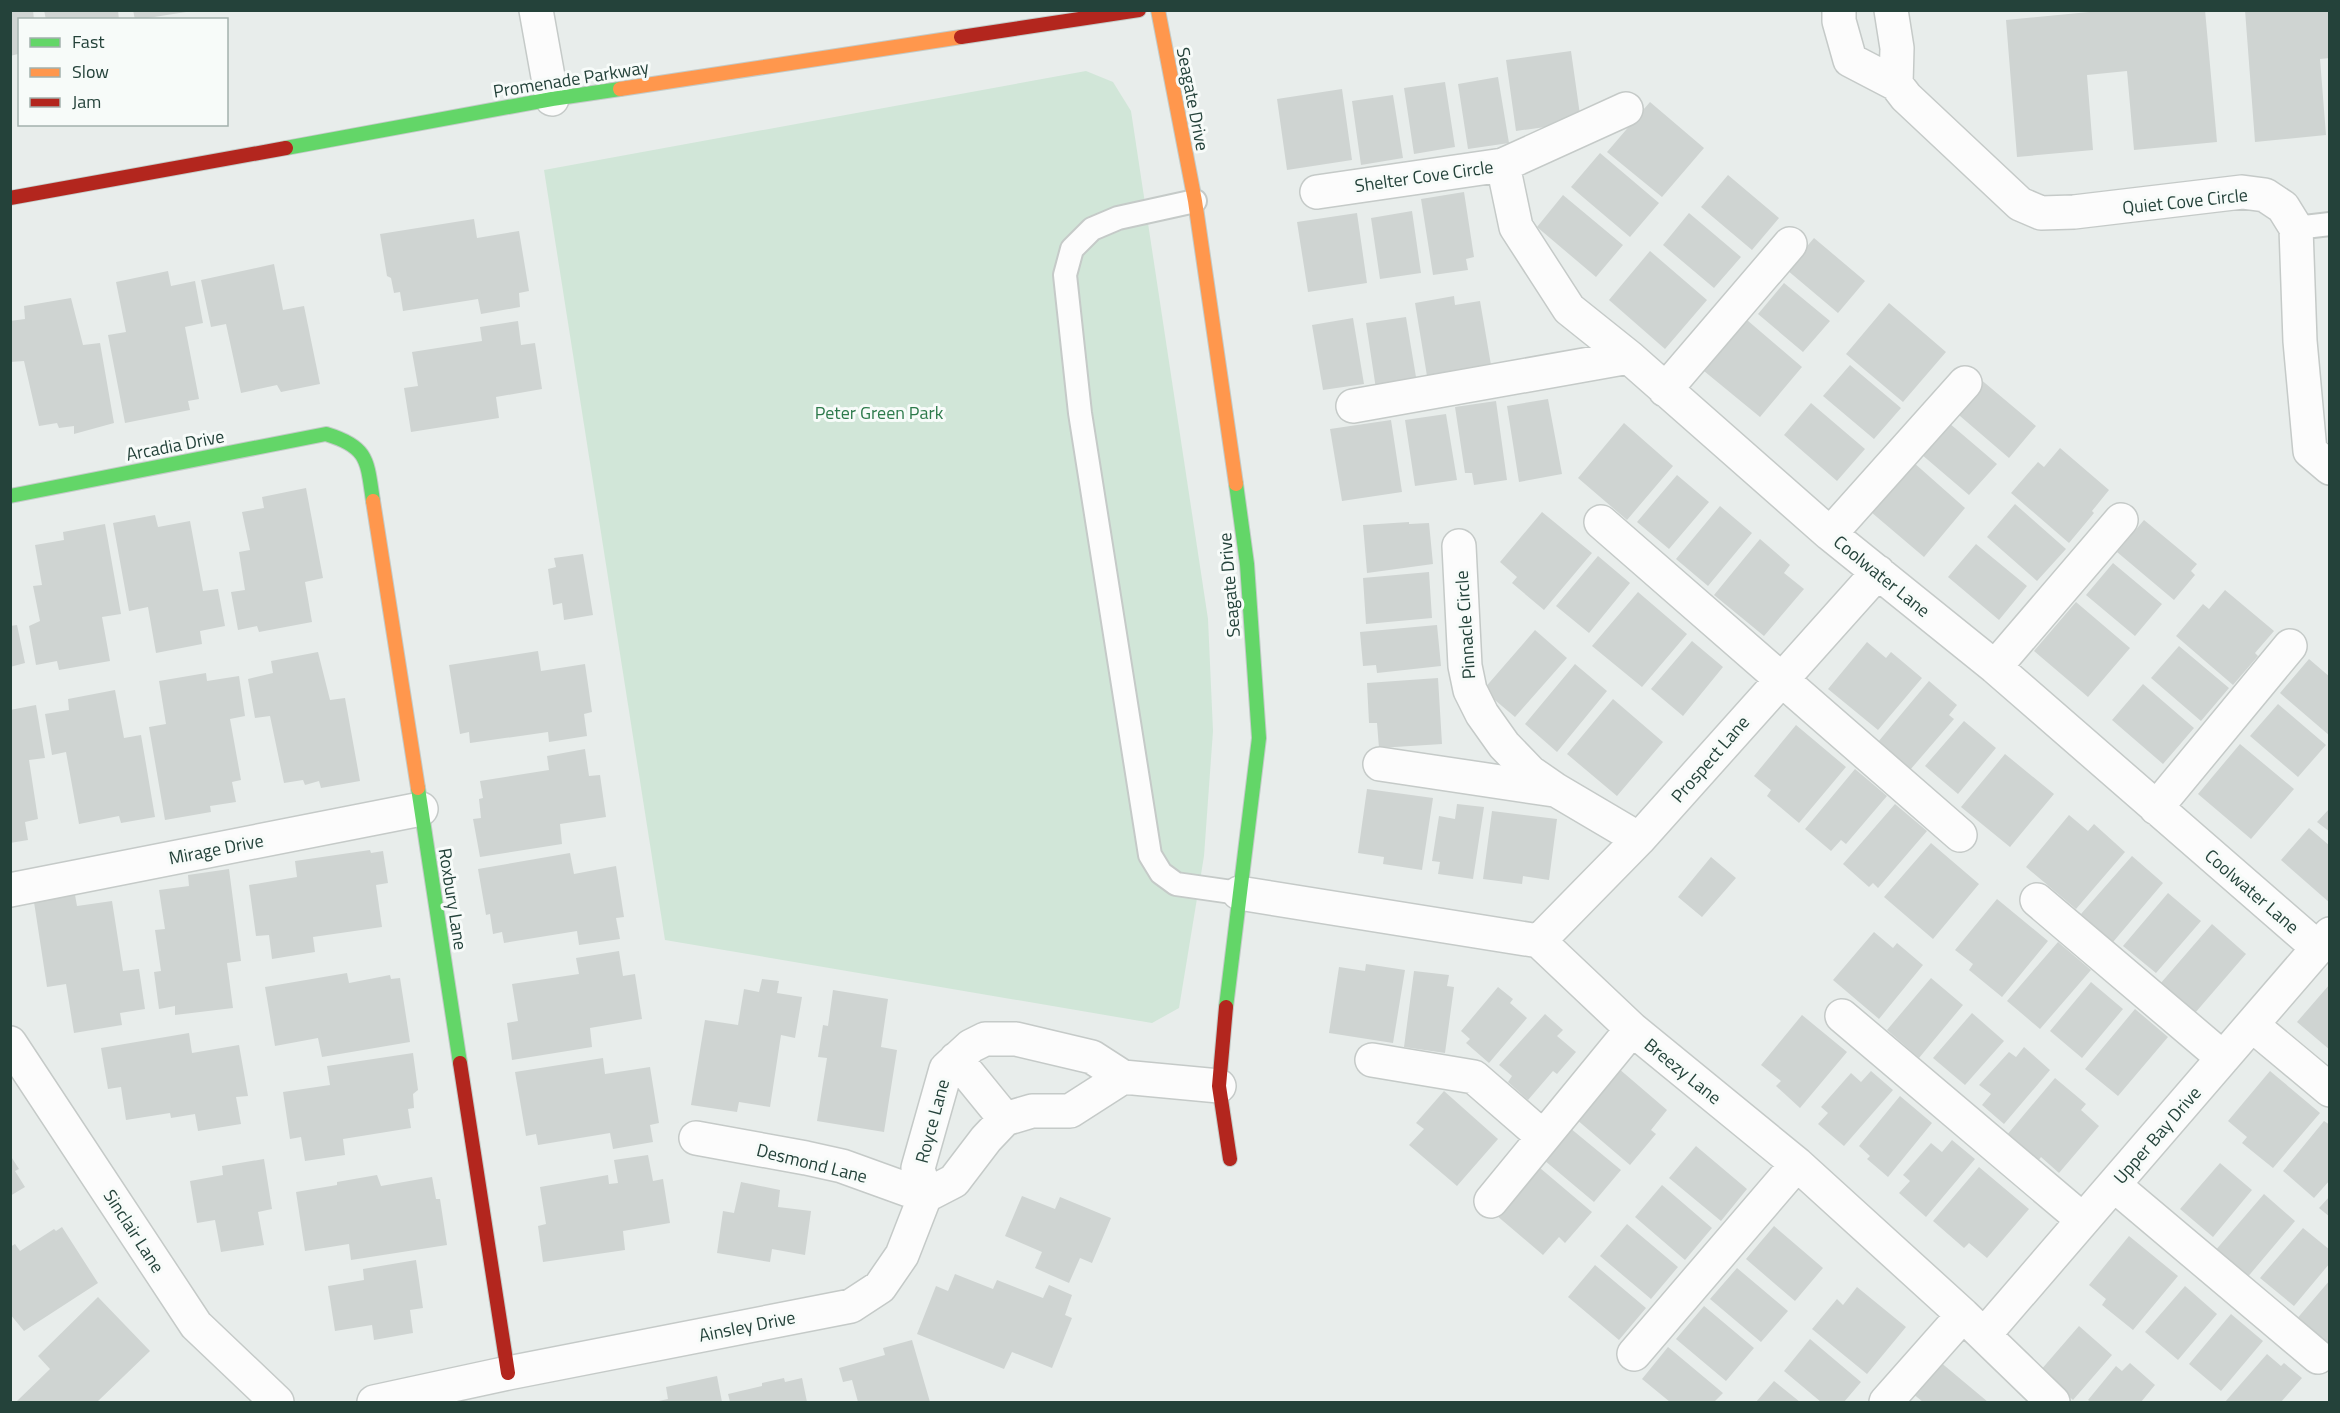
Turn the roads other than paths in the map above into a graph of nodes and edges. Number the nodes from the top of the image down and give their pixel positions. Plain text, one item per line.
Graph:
1 (536, 10) edge
2 (1139, 10) edge
3 (1158, 10) edge
4 (1839, 10) edge
5 (1891, 10) edge
6 (1896, 84) junction
7 (552, 99) junction
8 (1626, 109) dead end
9 (1503, 165) junction
10 (1317, 192) dead end
11 (10, 198) edge
12 (1195, 201) junction
13 (2330, 224) edge
14 (2296, 228) junction
15 (1790, 244) dead end
16 (1629, 357) junction
17 (1965, 383) dead end
18 (1665, 390) junction
19 (1353, 406) dead end
20 (346, 440) joint
21 (2330, 468) edge
22 (10, 496) edge
23 (2121, 520) dead end
24 (1601, 522) dead end
25 (1830, 534) junction
26 (1460, 546) dead end
27 (1878, 572) junction
28 (2290, 646) dead end
29 (1995, 667) junction
30 (1782, 678) junction
31 (1380, 764) dead end
32 (1556, 790) junction
33 (421, 808) junction
34 (2156, 808) junction
35 (1960, 836) dead end
36 (1640, 839) junction
37 (10, 890) edge
38 (1239, 893) junction
39 (2037, 900) dead end
40 (2323, 940) edge
41 (1539, 941) junction
42 (1842, 1016) dead end
43 (2252, 1025) junction
44 (1632, 1029) junction
45 (10, 1043) edge
46 (2223, 1058) junction
47 (956, 1059) junction
48 (1372, 1060) dead end
49 (1123, 1077) junction
50 (1219, 1086) junction
51 (2330, 1090) edge
52 (1005, 1119) junction
53 (1543, 1137) junction
54 (696, 1138) dead end
55 (1230, 1159) dead end
56 (1797, 1164) junction
57 (2114, 1185) junction
58 (925, 1196) junction
59 (1491, 1201) dead end
60 (2083, 1220) junction
61 (1973, 1325) junction
62 (1634, 1354) dead end
63 (2319, 1357) dead end
64 (508, 1373) junction
65 (277, 1402) edge
66 (374, 1402) edge
67 (1886, 1402) edge
68 (2053, 1402) edge

1 - 7 street
2 - 7 street, Promenade Parkway
3 - 12 street, Seagate Drive
4 - 6 street, Quiet Cove Circle
5 - 6 street
6 - 14 street, Quiet Cove Circle
7 - 11 street, Promenade Parkway
8 - 9 street, Shelter Cove Circle
9 - 10 street, Shelter Cove Circle
9 - 16 street, Coolwater Lane
12 - 38 street, Seagate Drive
12 - 38 lane
13 - 14 lane
14 - 21 street
15 - 18 street
16 - 18 street, Coolwater Lane
16 - 19 street
17 - 25 street
18 - 25 street, Coolwater Lane
20 - 22 street, Arcadia Drive
20 - 33 street, Roxbury Lane
23 - 29 street
24 - 30 street
25 - 27 street, Coolwater Lane
26 - 32 street, Pinnacle Circle
27 - 29 street, Coolwater Lane
27 - 30 street, Prospect Lane
28 - 34 street
29 - 34 street, Coolwater Lane
30 - 35 street
30 - 36 street, Prospect Lane
31 - 32 street
32 - 36 street, Pinnacle Circle
33 - 37 street, Mirage Drive
33 - 64 street, Roxbury Lane
34 - 40 street, Coolwater Lane
36 - 41 street, Prospect Lane
38 - 41 street
38 - 50 street, Seagate Drive
39 - 46 street
40 - 43 street, Upper Bay Drive
41 - 44 street, Breezy Lane
42 - 60 street
43 - 46 street, Upper Bay Drive
43 - 51 street
44 - 53 street
44 - 56 street, Breezy Lane
45 - 65 street, Sinclair Lane
46 - 57 street, Upper Bay Drive
47 - 49 street, Royce Lane
47 - 52 street
47 - 58 street, Royce Lane
48 - 53 street
49 - 50 street, Royce Lane
49 - 52 street
50 - 55 street, Seagate Drive
52 - 58 street, Royce Lane
53 - 59 street
54 - 58 street, Desmond Lane
56 - 61 street, Breezy Lane
56 - 62 street
57 - 60 street, Upper Bay Drive
57 - 63 street
58 - 64 street, Ainsley Drive
60 - 61 street, Upper Bay Drive
61 - 67 street, Upper Bay Drive
61 - 68 street, Breezy Lane
64 - 66 street

